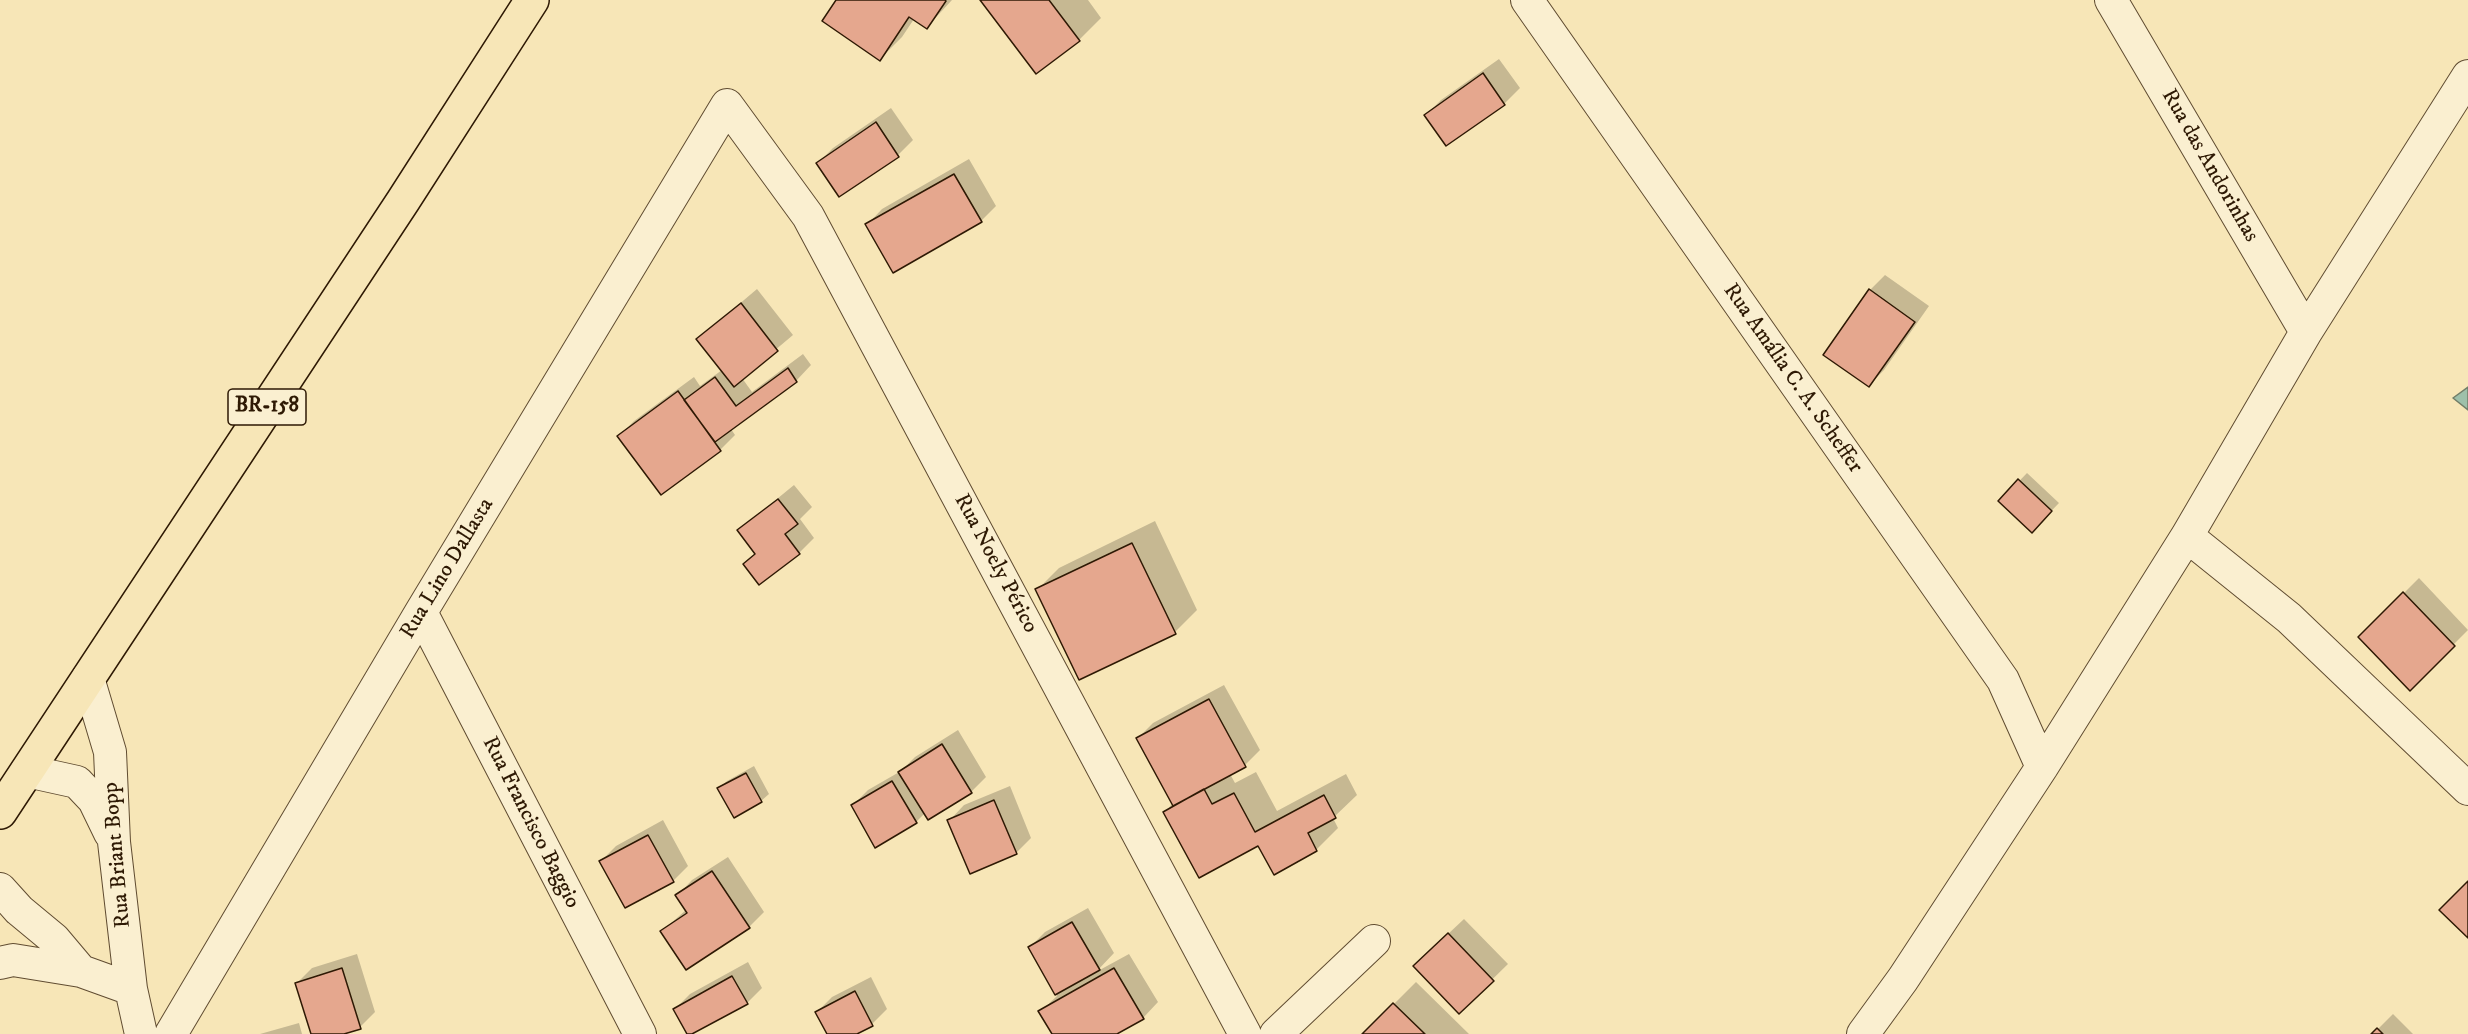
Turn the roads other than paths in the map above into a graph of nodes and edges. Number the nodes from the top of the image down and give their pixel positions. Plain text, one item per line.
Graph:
1 (532, 0) edge
2 (1527, 0) edge
3 (2111, 0) edge
4 (2468, 76) edge
5 (727, 105) joint
6 (2306, 332) junction
7 (2187, 536) junction
8 (421, 612) junction
9 (88, 678) junction
10 (2042, 767) junction
11 (27, 771) junction
12 (2468, 789) edge
13 (0, 812) edge
14 (114, 842) junction
15 (0, 889) edge
16 (1374, 941) dead end
17 (0, 963) edge
18 (81, 971) junction
19 (131, 989) junction
20 (141, 1034) edge
21 (171, 1034) edge
22 (640, 1034) edge
23 (1245, 1034) edge
24 (1276, 1034) edge
25 (1863, 1034) edge

1 - 9 highway, BR-158
2 - 10 street, Rua Amália C. A. Scheffer
3 - 6 street, Rua das Andorinhas
4 - 6 street
5 - 8 street, Rua Lino Dallasta
5 - 23 street, Rua Noely Périco
6 - 7 street
7 - 10 street
7 - 12 street
8 - 21 street, Rua Lino Dallasta
8 - 22 street, Rua Francisco Baggio
9 - 11 highway, BR-158
9 - 14 street, Rua Briant Bopp
10 - 25 street
11 - 13 highway, BR-158
11 - 14 street
14 - 19 street, Rua Briant Bopp
15 - 18 street
16 - 24 street
17 - 18 street
18 - 19 street
19 - 20 street, Rua Briant Bopp

